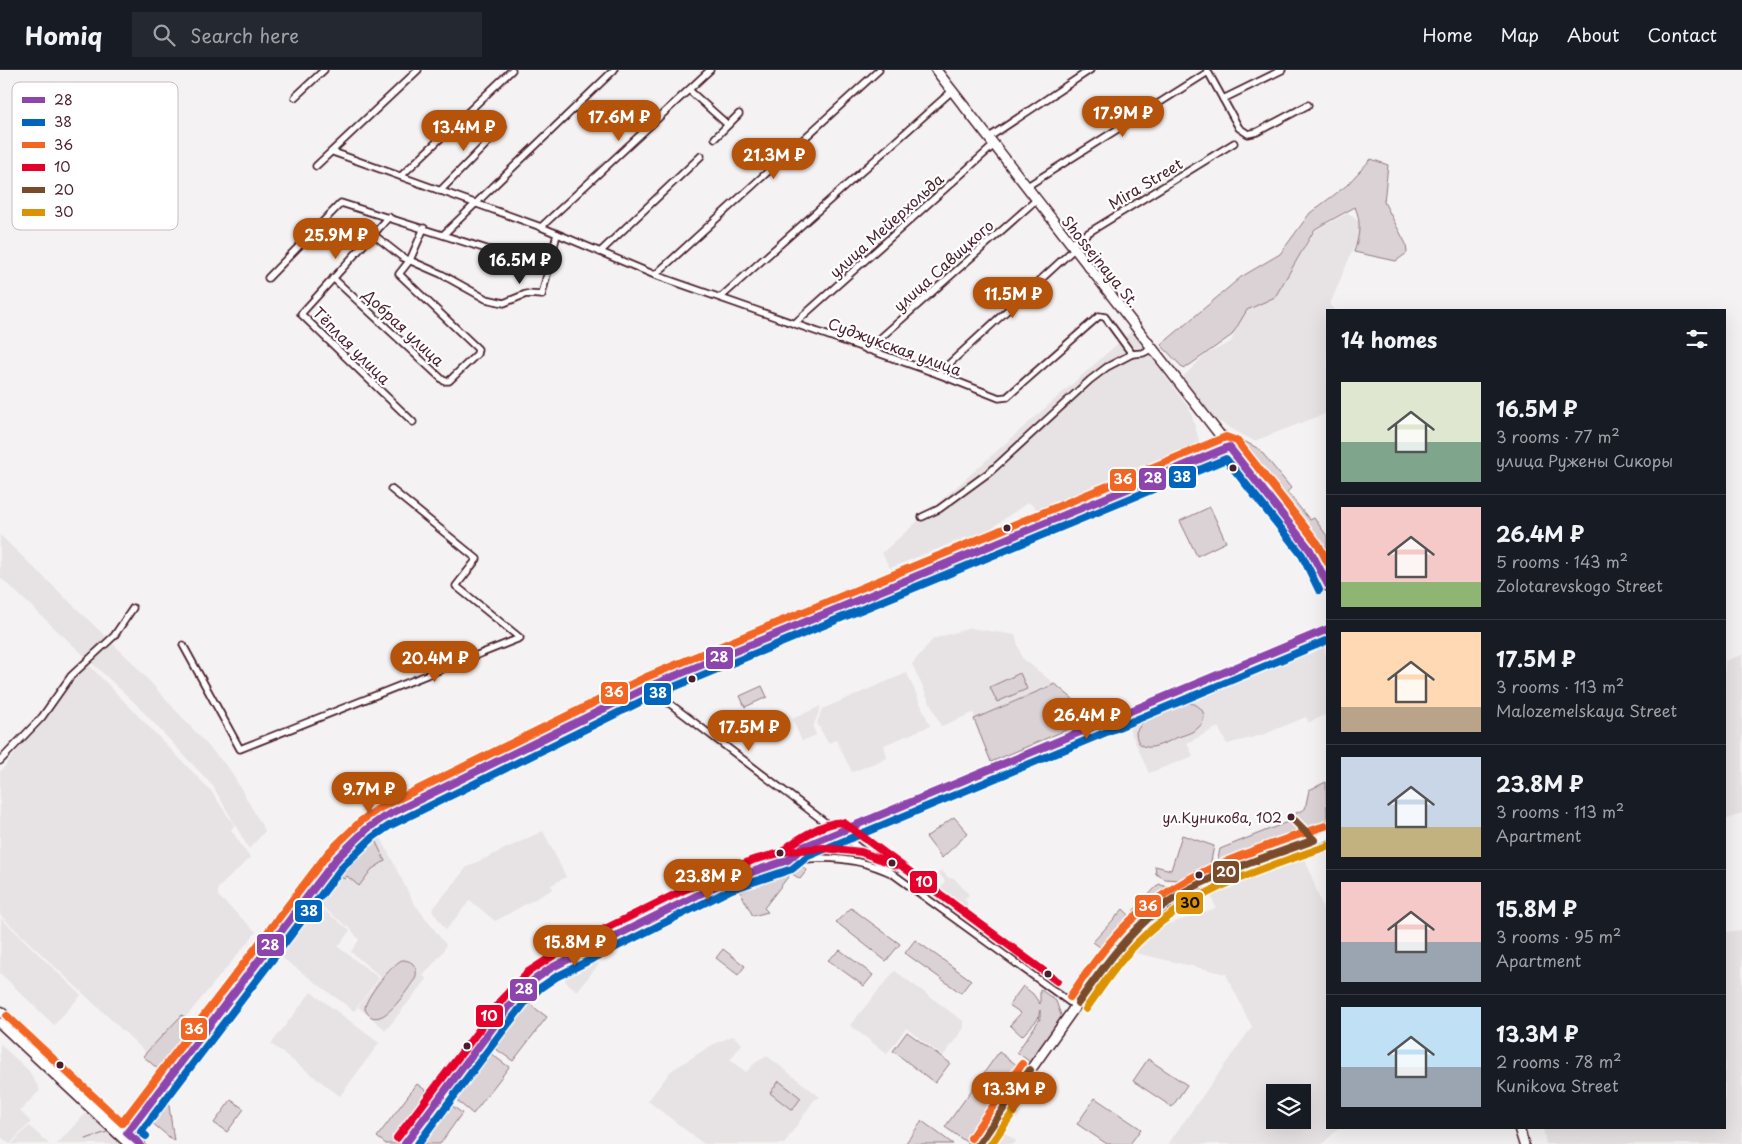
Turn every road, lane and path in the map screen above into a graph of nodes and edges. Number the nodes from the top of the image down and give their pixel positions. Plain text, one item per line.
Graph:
1 (324, 70) edge
2 (418, 70) edge
3 (512, 70) edge
4 (614, 70) edge
5 (710, 70) edge
6 (879, 70) edge
7 (936, 70) edge
8 (1090, 70) edge
9 (1282, 70) edge
10 (1207, 71) edge
11 (689, 90) junction
12 (952, 91) junction
13 (295, 97) dead end
14 (1223, 99) junction
15 (1308, 105) dead end
16 (739, 114) dead end
17 (728, 125) junction
18 (503, 127) dead end
19 (715, 138) dead end
20 (991, 142) junction
21 (1234, 143) dead end
22 (333, 152) junction
23 (701, 156) dead end
24 (316, 166) dead end
25 (401, 176) junction
26 (1026, 187) junction
27 (440, 191) junction
28 (1036, 200) junction
29 (475, 202) junction
30 (389, 217) junction
31 (542, 227) junction
32 (424, 228) junction
33 (444, 234) junction
34 (557, 234) junction
35 (374, 235) junction
36 (1072, 246) junction
37 (600, 252) junction
38 (410, 260) junction
39 (550, 269) junction
40 (655, 275) junction
41 (268, 278) dead end
42 (334, 278) junction
43 (721, 297) junction
44 (795, 324) junction
45 (1152, 348) junction
46 (867, 350) junction
47 (1132, 354) junction
48 (938, 374) junction
49 (413, 422) dead end
50 (1228, 447) junction
51 (391, 489) dead end
52 (922, 517) dead end
53 (1326, 582) edge
54 (133, 608) dead end
55 (1326, 630) edge
56 (183, 645) dead end
57 (648, 687) junction
58 (0, 761) edge
59 (839, 832) junction
60 (1326, 836) edge
61 (853, 841) junction
62 (788, 860) junction
63 (862, 862) junction
64 (893, 874) junction
65 (1075, 1006) junction
66 (0, 1011) edge
67 (0, 1023) edge
68 (1519, 1129) edge
69 (127, 1138) edge
70 (140, 1144) edge
71 (405, 1144) edge
72 (979, 1144) edge
73 (1524, 1144) edge

1 - 13 street
2 - 22 street
3 - 25 street
4 - 29 street
5 - 11 street
6 - 40 street
7 - 12 street
8 - 20 street, улица Мейерхольда
9 - 14 street
10 - 14 street
10 - 26 street
11 - 17 street
11 - 31 street
12 - 20 street, Shossejnaya St.
12 - 43 street
14 - 15 street
16 - 17 street
17 - 19 street
18 - 27 street
20 - 26 street, Shossejnaya St.
20 - 44 street, улица Мейерхольда
21 - 36 street, Mira Street
22 - 24 street
22 - 25 street
23 - 37 street
25 - 27 street
26 - 28 street, Shossejnaya St.
27 - 29 street
28 - 36 street, Shossejnaya St.
28 - 46 street, улица Савицкого
29 - 31 street
29 - 33 street
30 - 32 street
30 - 35 street, Тёплая улица
30 - 41 street
31 - 34 street
32 - 33 street
32 - 38 street
33 - 39 street
34 - 37 street
34 - 39 street
35 - 38 street
35 - 42 street, Тёплая улица
36 - 45 street, Shossejnaya St.
36 - 48 street, Mira Street
37 - 40 street, Суджукская улица
38 - 39 street
38 - 42 street, Добрая улица
40 - 43 street, Суджукская улица
42 - 49 street, Тёплая улица
43 - 44 street, Суджукская улица
44 - 46 street, Суджукская улица
45 - 47 street
45 - 50 street, Shossejnaya St.
46 - 48 street, Суджукская улица
47 - 48 street, Суджукская улица
47 - 52 street
50 - 53 street, Shossejnaya St.
50 - 57 street
51 - 56 street
54 - 58 street
55 - 59 street
57 - 59 street
57 - 69 street
59 - 61 street
59 - 62 street
60 - 65 street
61 - 63 street
61 - 64 street
62 - 63 street
62 - 71 street
63 - 64 street
64 - 65 street
65 - 72 street
66 - 69 street
67 - 69 street
68 - 73 street
69 - 70 street

